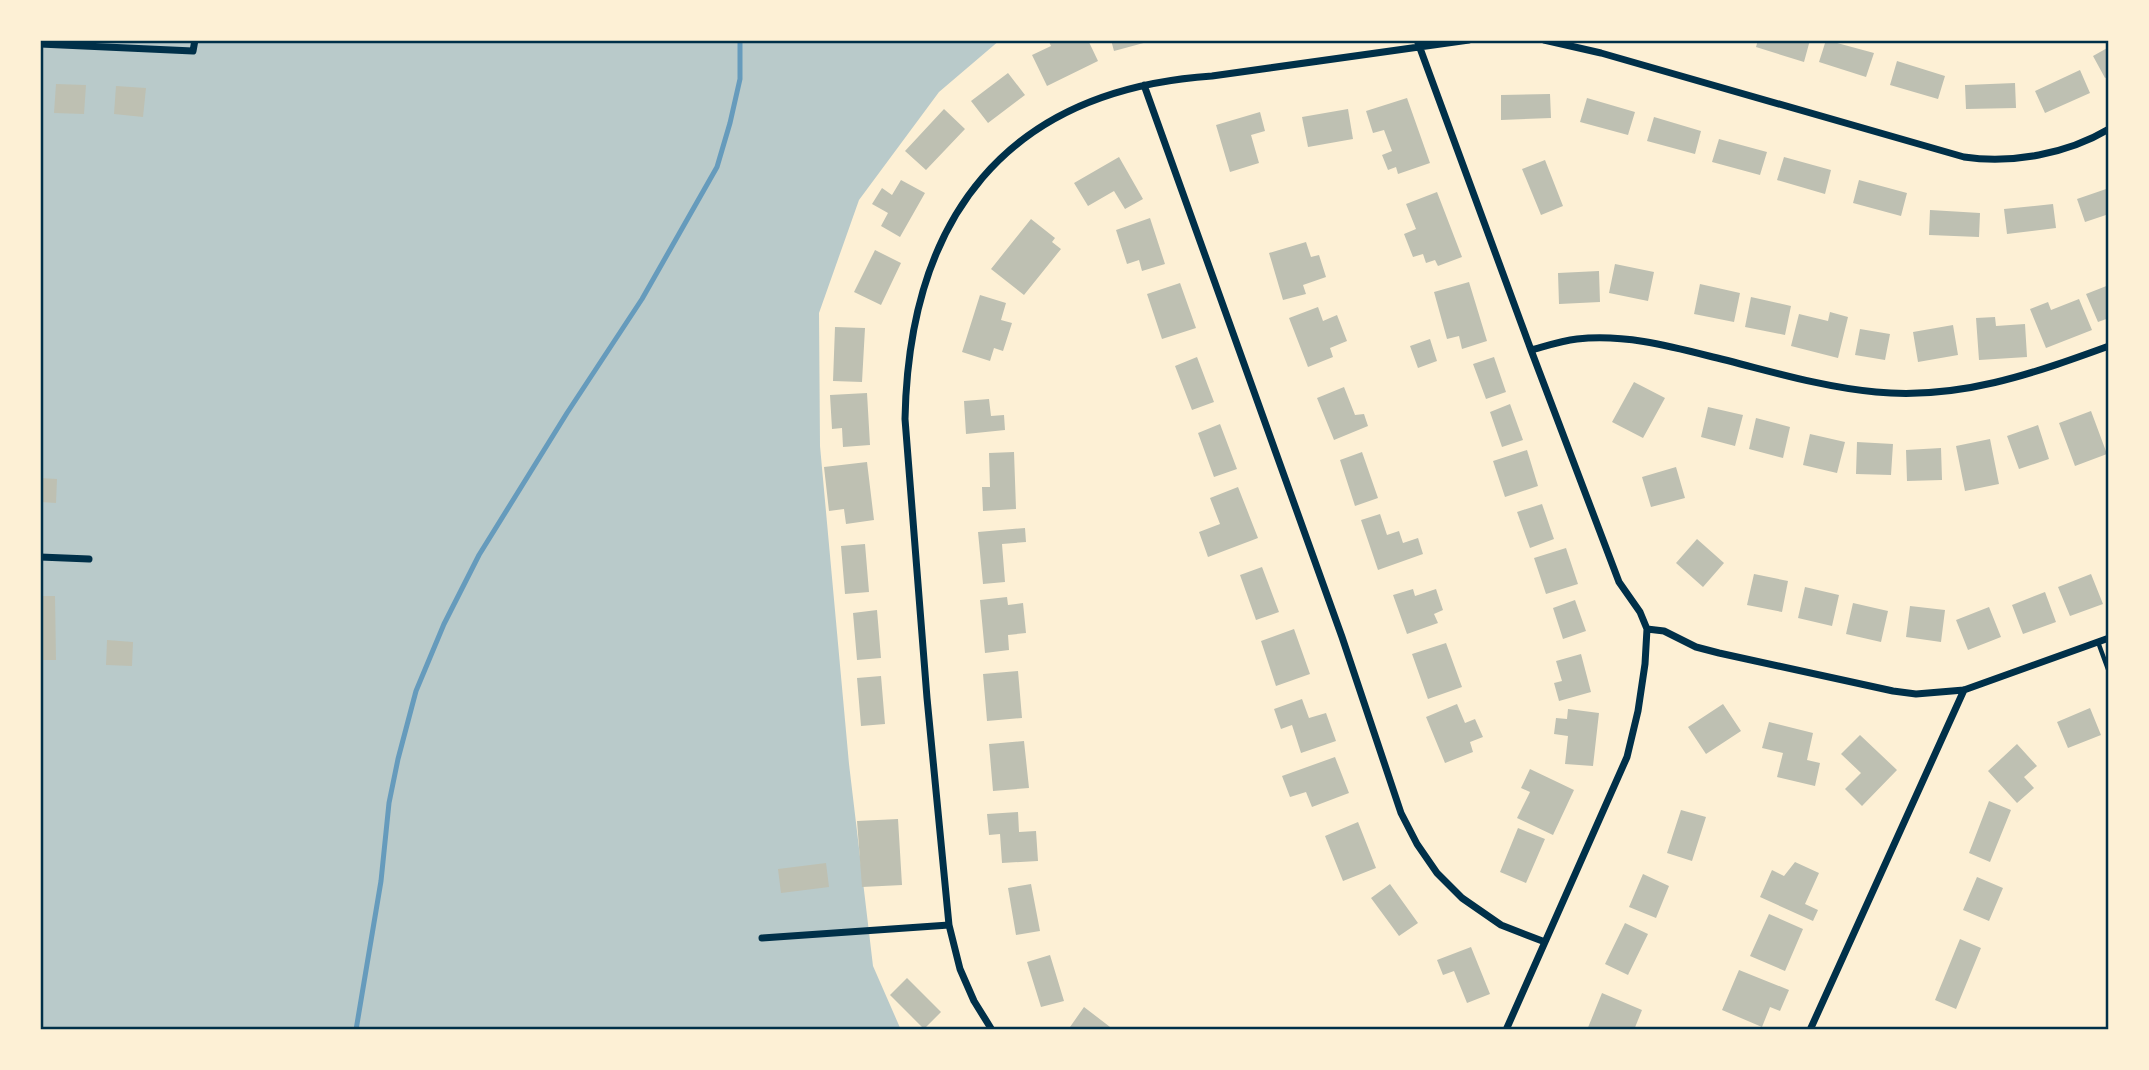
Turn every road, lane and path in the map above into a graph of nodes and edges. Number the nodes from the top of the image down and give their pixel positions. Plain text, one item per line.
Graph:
1 (195, 40) edge
2 (1469, 40) edge
3 (1544, 40) edge
4 (1418, 43) edge
5 (40, 44) edge
6 (1144, 85) junction
7 (2109, 129) edge
8 (2109, 346) edge
9 (1531, 351) junction
10 (40, 557) edge
11 (89, 559) dead end
12 (1647, 629) junction
13 (2109, 638) edge
14 (2098, 642) junction
15 (2109, 672) edge
16 (1964, 690) junction
17 (948, 925) junction
18 (762, 938) dead end
19 (1545, 942) junction
20 (992, 1030) edge
21 (1506, 1030) edge
22 (1810, 1030) edge

1 - 5 street
2 - 4 street
3 - 7 street
4 - 6 street
4 - 9 street
6 - 17 street
6 - 19 street
8 - 9 street
9 - 12 street
10 - 11 street
12 - 16 street
12 - 19 street
13 - 14 street
14 - 15 lane
14 - 16 street
16 - 22 street
17 - 18 street
17 - 20 street
19 - 21 street

